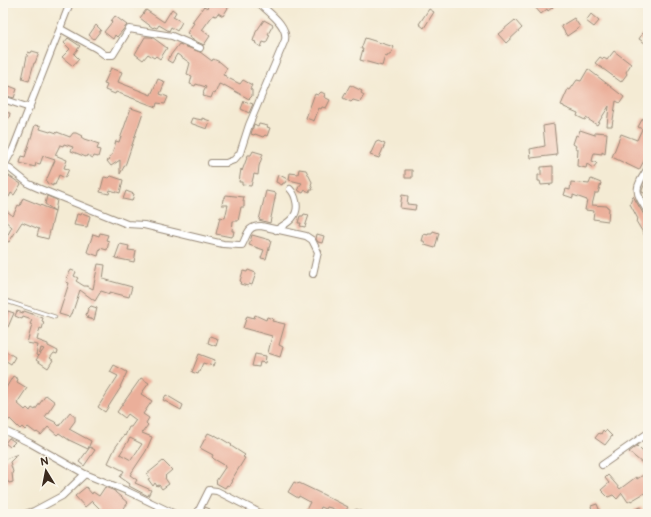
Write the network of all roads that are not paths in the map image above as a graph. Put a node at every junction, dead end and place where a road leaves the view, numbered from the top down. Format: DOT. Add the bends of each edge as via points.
graph roads {
  1 [pos="70,3"];
  2 [pos="259,3"];
  3 [pos="60,29"];
  4 [pos="200,48"];
  5 [pos="3,99"];
  6 [pos="30,108"];
  7 [pos="211,162"];
  8 [pos="4,166"];
  9 [pos="648,168"];
  10 [pos="290,189"];
  11 [pos="648,212"];
  12 [pos="276,230"];
  13 [pos="313,274"];
  14 [pos="3,300"];
  15 [pos="55,318"];
  16 [pos="3,430"];
  17 [pos="648,433"];
  18 [pos="602,465"];
  19 [pos="85,474"];
  20 [pos="34,513"];
  21 [pos="25,514"];
  22 [pos="175,514"];
  23 [pos="197,514"];
  24 [pos="262,514"];
  1 -- 3 [label="street"];
  2 -- 7 [label="street" via="284,28 285,40 240,153 234,160 226,163"];
  3 -- 4 [label="street" via="105,55 113,55 129,29 172,36"];
  3 -- 6 [label="street"];
  5 -- 6 [label="street"];
  6 -- 8 [label="street"];
  8 -- 12 [label="street" via="29,184 127,224 144,225 223,244 239,245 254,226"];
  9 -- 11 [label="street" via="637,185 637,193"];
  10 -- 12 [label="street" via="298,208 290,221"];
  12 -- 13 [label="street" via="306,236 312,240 318,252"];
  14 -- 15 [label="lane"];
  16 -- 19 [label="street"];
  17 -- 18 [label="street"];
  19 -- 20 [label="street" via="62,496"];
  19 -- 22 [label="street"];
  20 -- 21 [label="street"];
  23 -- 24 [label="street" via="209,490 217,491"];
}
